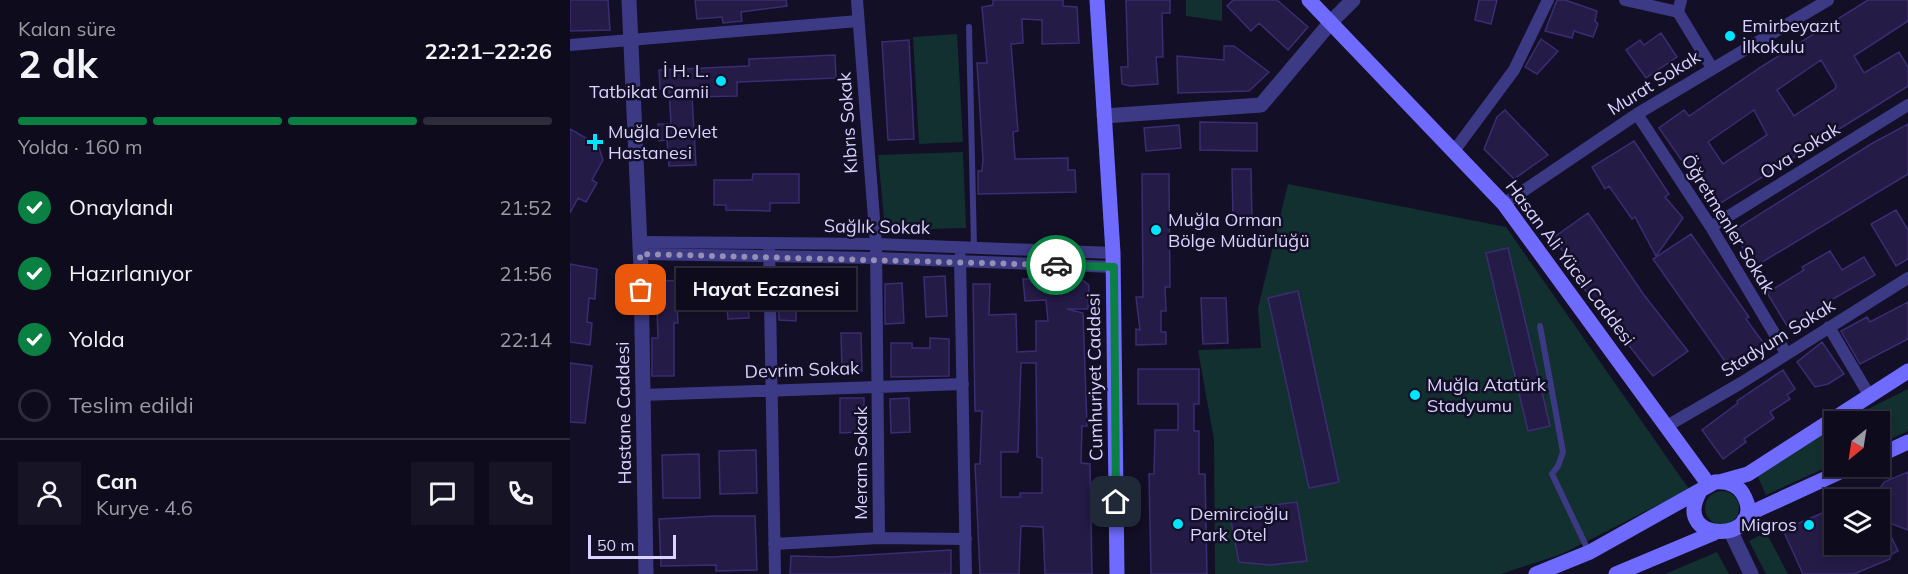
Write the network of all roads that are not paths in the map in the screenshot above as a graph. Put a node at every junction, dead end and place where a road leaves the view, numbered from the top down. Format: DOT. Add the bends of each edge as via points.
graph roads {
  1 [pos="629,0"];
  2 [pos="857,0"];
  3 [pos="1097,0"];
  4 [pos="1309,0"];
  5 [pos="1353,0"];
  6 [pos="1548,0"];
  7 [pos="1625,0"];
  8 [pos="1828,0"];
  9 [pos="1680,6"];
  10 [pos="858,21"];
  11 [pos="1330,22"];
  12 [pos="969,27"];
  13 [pos="629,40"];
  14 [pos="570,45"];
  15 [pos="1712,68"];
  16 [pos="1908,105"];
  17 [pos="1637,114"];
  18 [pos="1104,116"];
  19 [pos="1454,151"];
  20 [pos="1504,204"];
  21 [pos="1711,227"];
  22 [pos="876,244"];
  23 [pos="960,247"];
  24 [pos="974,247"];
  25 [pos="640,248"];
  26 [pos="769,249"];
  27 [pos="876,258"];
  28 [pos="1114,260"];
  29 [pos="960,262"];
  30 [pos="1908,278"];
  31 [pos="1540,326"];
  32 [pos="1829,327"];
  33 [pos="1786,353"];
  34 [pos="1908,371"];
  35 [pos="963,384"];
  36 [pos="878,386"];
  37 [pos="773,389"];
  38 [pos="642,395"];
  39 [pos="1869,395"];
  40 [pos="1667,426"];
  41 [pos="1908,442"];
  42 [pos="1890,450"];
  43 [pos="1829,477"];
  44 [pos="1711,486"];
  45 [pos="1744,520"];
  46 [pos="1731,532"];
  47 [pos="1714,533"];
  48 [pos="879,538"];
  49 [pos="966,539"];
  50 [pos="774,544"];
  51 [pos="1590,552"];
  52 [pos="646,574"];
  53 [pos="775,574"];
  54 [pos="966,574"];
  55 [pos="1117,574"];
  56 [pos="1536,574"];
  57 [pos="1616,574"];
  58 [pos="1751,574"];
  1 -- 13 [label="street, Hastane Caddesi"];
  2 -- 10 [label="street, Kıbrıs Sokak"];
  3 -- 18 [label="main road, Cumhuriyet Caddesi"];
  4 -- 11 [label="main road, Hasan Ali Yücel Caddesi"];
  5 -- 11 [label="street"];
  6 -- 19 [label="street" via="1514,70"];
  7 -- 9 [label="street"];
  8 -- 15 [label="street, Murat Sokak"];
  9 -- 15 [label="street"];
  10 -- 13 [label="street"];
  10 -- 22 [label="street, Kıbrıs Sokak"];
  11 -- 18 [label="street" via="1261,105"];
  11 -- 19 [label="main road, Hasan Ali Yücel Caddesi"];
  12 -- 24 [label="lane"];
  13 -- 14 [label="street"];
  13 -- 25 [label="street, Hastane Caddesi"];
  15 -- 17 [label="street, Murat Sokak"];
  16 -- 21 [label="street, Ova Sokak"];
  17 -- 20 [label="street, Murat Sokak"];
  17 -- 21 [label="street, Öğretmenler Sokak"];
  18 -- 28 [label="main road, Cumhuriyet Caddesi"];
  19 -- 20 [label="main road, Hasan Ali Yücel Caddesi"];
  20 -- 40 [label="main road, Hasan Ali Yücel Caddesi"];
  21 -- 33 [label="street, Öğretmenler Sokak"];
  22 -- 23 [label="street, Sağlık Sokak"];
  22 -- 26 [label="street, Sağlık Sokak"];
  22 -- 27 [label="street, Meram Sokak"];
  23 -- 24 [label="street, Sağlık Sokak"];
  23 -- 29 [label="street"];
  24 -- 28 [label="street, Sağlık Sokak"];
  25 -- 26 [label="street, Sağlık Sokak"];
  25 -- 38 [label="street, Hastane Caddesi"];
  26 -- 27 [label="street, Sağlık Sokak"];
  26 -- 37 [label="street"];
  27 -- 29 [label="street, Sağlık Sokak"];
  27 -- 36 [label="street, Meram Sokak"];
  28 -- 29 [label="street, Sağlık Sokak"];
  28 -- 55 [label="main road, Cumhuriyet Caddesi"];
  29 -- 35 [label="street"];
  30 -- 32 [label="street, Stadyum Sokak"];
  31 -- 51 [label="lane" via="1563,452 1552,474"];
  32 -- 33 [label="street, Stadyum Sokak"];
  32 -- 39 [label="street"];
  33 -- 40 [label="street, Stadyum Sokak"];
  34 -- 39 [label="main road"];
  35 -- 36 [label="street, Devrim Sokak"];
  35 -- 49 [label="street"];
  36 -- 37 [label="street, Devrim Sokak"];
  36 -- 48 [label="street, Meram Sokak"];
  37 -- 38 [label="street, Devrim Sokak"];
  37 -- 50 [label="street"];
  38 -- 52 [label="street, Hastane Caddesi"];
  39 -- 44 [label="main road" via="1748,474"];
  40 -- 44 [label="main road, Hasan Ali Yücel Caddesi"];
  41 -- 42 [label="main road"];
  43 -- 45 [label="main road" via="1757,510"];
  44 -- 45 [label="main road" via="1739,489 1747,512"];
  44 -- 47 [label="main road" via="1696,499 1696,516"];
  44 -- 51 [label="main road"];
  45 -- 46 [label="main road"];
  46 -- 47 [label="main road"];
  46 -- 58 [label="street"];
  47 -- 57 [label="main road"];
  48 -- 49 [label="street"];
  48 -- 50 [label="street"];
  49 -- 54 [label="street"];
  50 -- 53 [label="street"];
  51 -- 56 [label="main road"];
}
